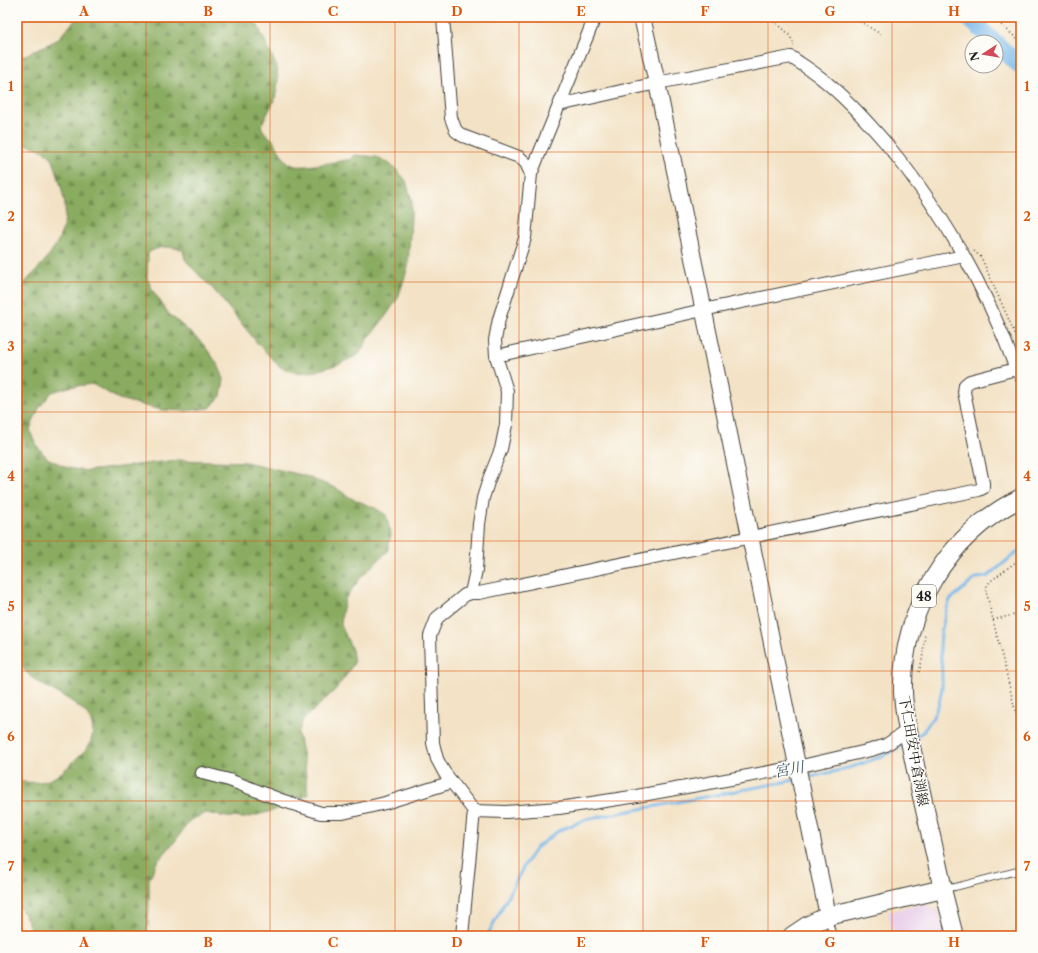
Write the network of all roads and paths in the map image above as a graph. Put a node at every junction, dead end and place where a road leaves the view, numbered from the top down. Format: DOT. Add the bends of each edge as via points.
graph roads {
  1 [pos="443,17"];
  2 [pos="595,17"];
  3 [pos="642,17"];
  4 [pos="767,17"];
  5 [pos="853,17"];
  6 [pos="992,17"];
  7 [pos="882,35"];
  8 [pos="1021,44"];
  9 [pos="791,57"];
  10 [pos="657,83"];
  11 [pos="559,105"];
  12 [pos="531,174"];
  13 [pos="964,256"];
  14 [pos="703,310"];
  15 [pos="496,356"];
  16 [pos="1019,373"];
  17 [pos="1021,498"];
  18 [pos="750,537"];
  19 [pos="1021,558"];
  20 [pos="471,593"];
  21 [pos="1021,613"];
  22 [pos="992,620"];
  23 [pos="908,731"];
  24 [pos="1021,734"];
  25 [pos="202,773"];
  26 [pos="799,775"];
  27 [pos="452,782"];
  28 [pos="474,811"];
  29 [pos="1021,870"];
  30 [pos="942,889"];
  31 [pos="828,916"];
  32 [pos="462,936"];
  33 [pos="792,936"];
  34 [pos="832,936"];
  35 [pos="955,936"];
  1 -- 12 [label="street" via="451,118 456,131 469,139 519,157 526,163"];
  2 -- 11 [label="street"];
  3 -- 10 [label="street"];
  4 -- 9 [label="path" via="787,31 792,39 795,48"];
  5 -- 7 [label="path"];
  6 -- 8 [label="path"];
  9 -- 10 [label="street"];
  9 -- 13 [label="street" via="826,82 872,128 904,165"];
  10 -- 11 [label="street"];
  10 -- 14 [label="street"];
  11 -- 12 [label="street"];
  12 -- 15 [label="street" via="525,238 499,319 495,340"];
  13 -- 14 [label="street"];
  13 -- 16 [label="street" via="994,312"];
  14 -- 15 [label="street"];
  14 -- 18 [label="street"];
  15 -- 20 [label="street" via="507,391 506,425 501,448 483,498 476,570"];
  16 -- 18 [label="street" via="970,381 965,385 964,392 983,488"];
  17 -- 23 [label="main road, 下仁田安中倉渕線 / 48" via="989,518 959,544 946,559 926,591 912,626 905,663 903,692"];
  18 -- 20 [label="street"];
  18 -- 26 [label="street"];
  19 -- 22 [label="path" via="987,585"];
  20 -- 27 [label="street" via="437,618 430,636 433,743 437,759"];
  21 -- 22 [label="path"];
  22 -- 24 [label="path"];
  23 -- 26 [label="street" via="886,745"];
  23 -- 30 [label="main road, 下仁田安中倉渕線 / 48"];
  25 -- 27 [label="street" via="321,813 343,813"];
  26 -- 28 [label="street" via="559,808 506,812"];
  26 -- 31 [label="street"];
  27 -- 28 [label="street"];
  28 -- 32 [label="street"];
  29 -- 30 [label="lane"];
  30 -- 31 [label="main road"];
  30 -- 35 [label="street"];
  31 -- 33 [label="main road"];
  31 -- 34 [label="lane"];
}
